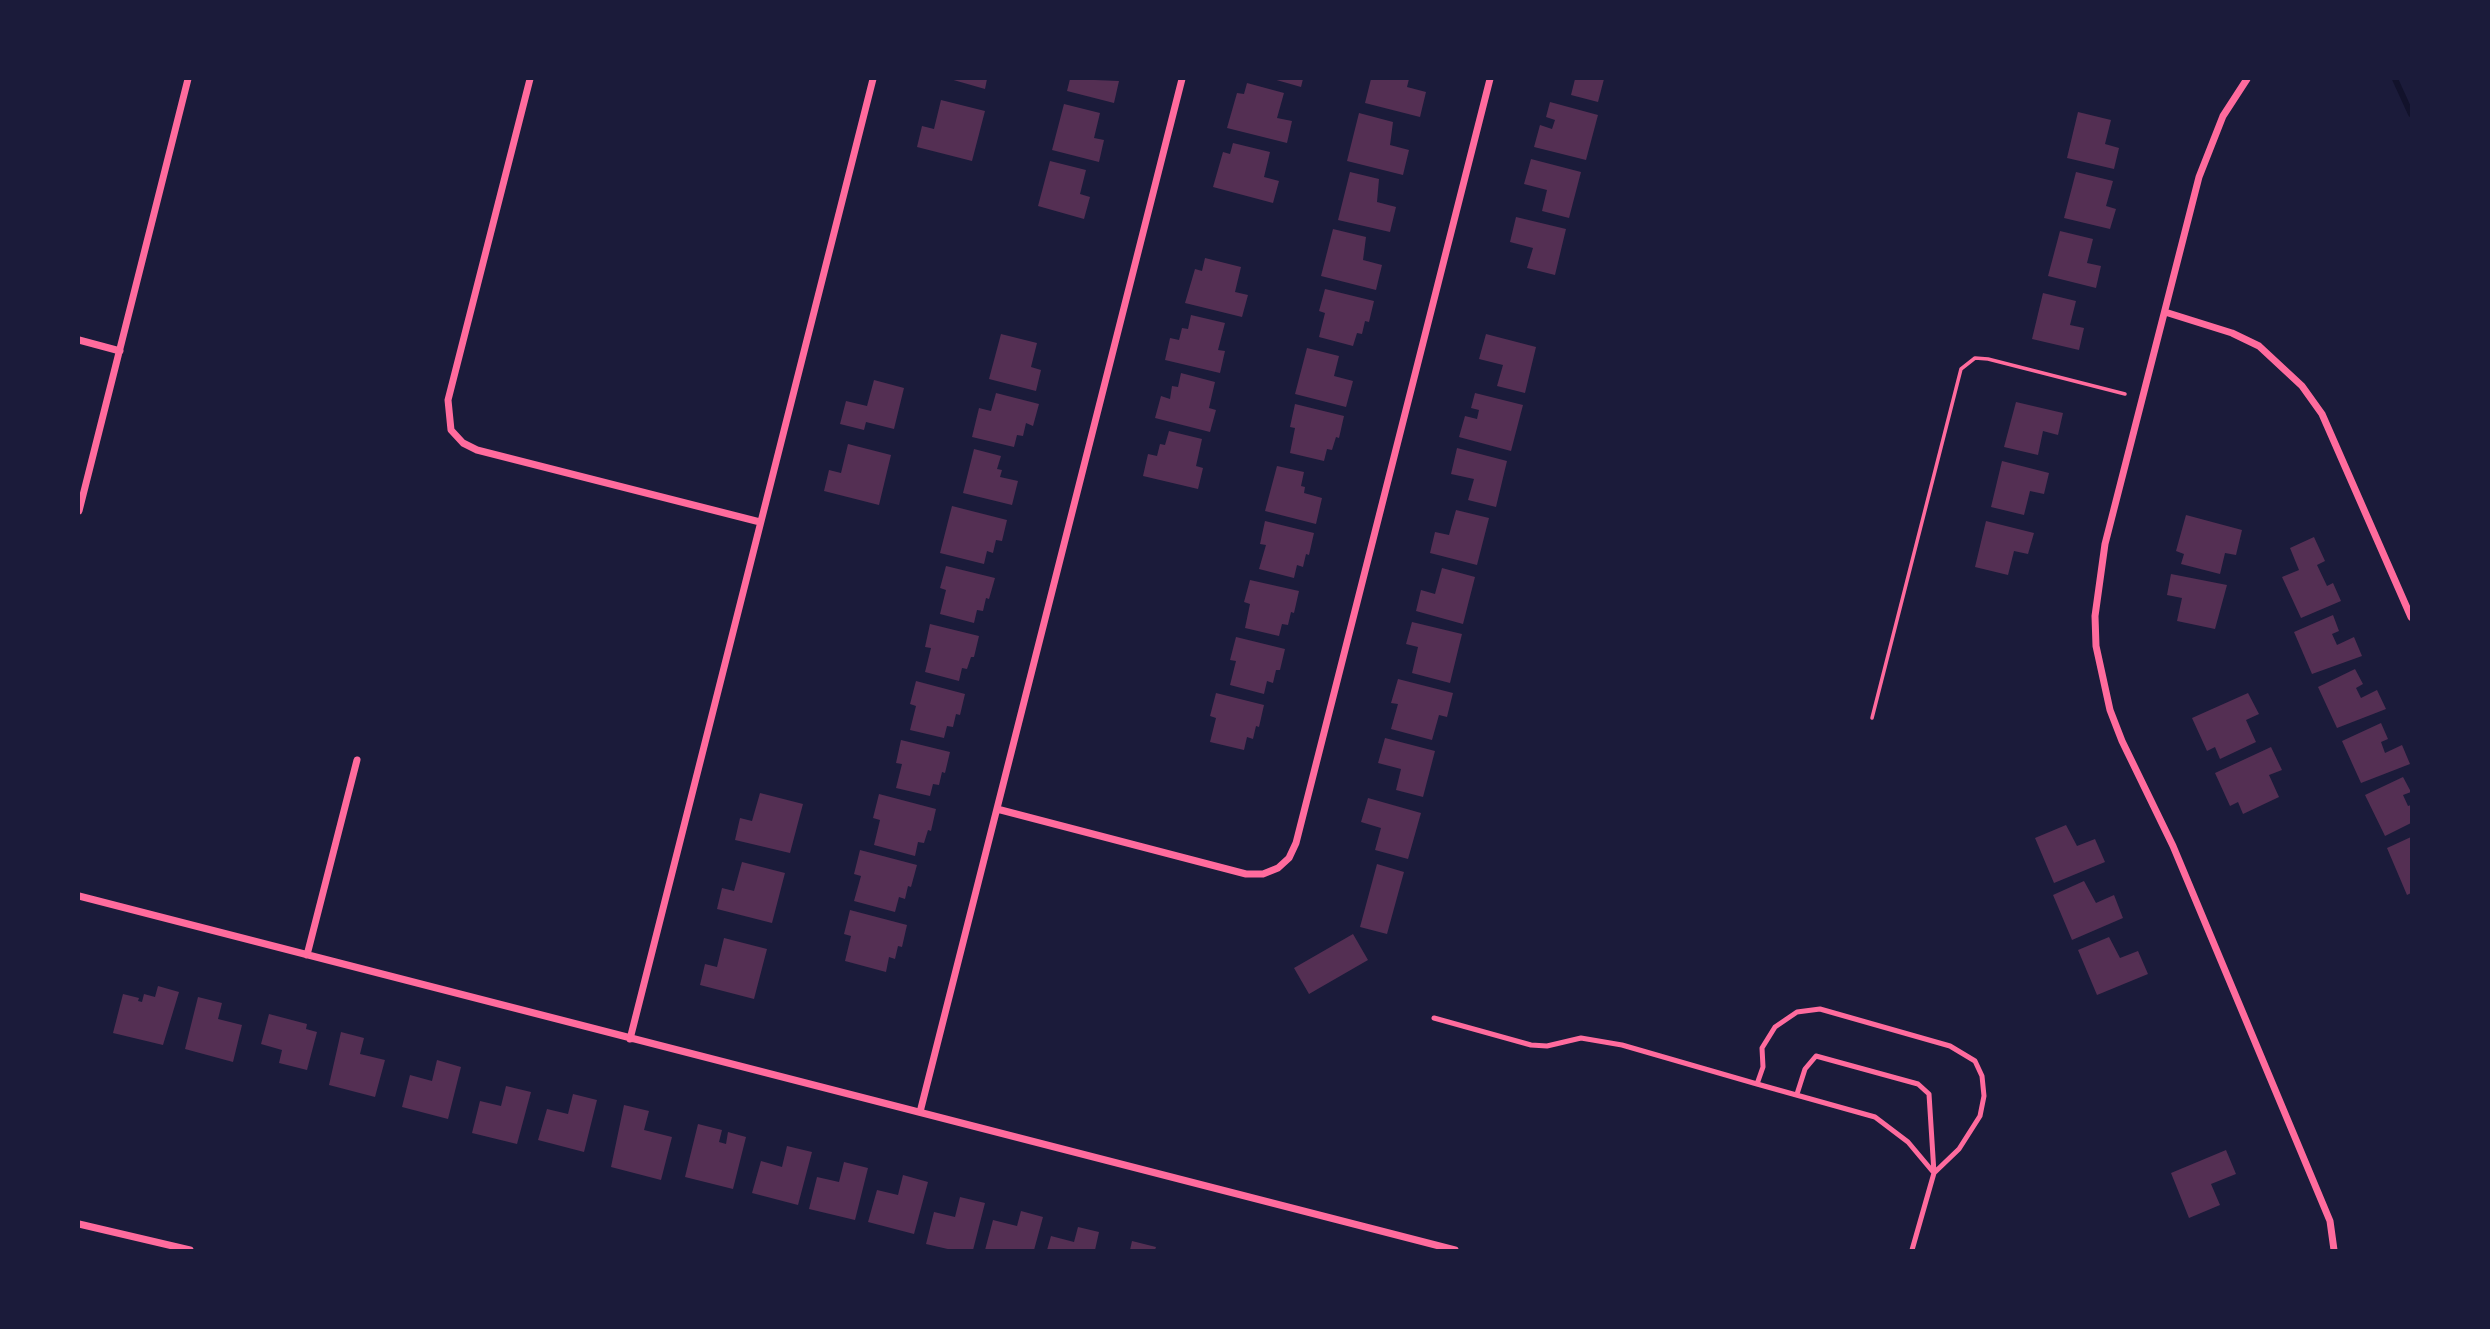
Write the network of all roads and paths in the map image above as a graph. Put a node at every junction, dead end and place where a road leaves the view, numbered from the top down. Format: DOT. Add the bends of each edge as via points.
graph roads {
  1 [pos="188,79"];
  2 [pos="530,79"];
  3 [pos="873,79"];
  4 [pos="1182,79"];
  5 [pos="1490,79"];
  6 [pos="2247,79"];
  7 [pos="2165,312"];
  8 [pos="79,340"];
  9 [pos="120,351"];
  10 [pos="2126,394"];
  11 [pos="79,511"];
  12 [pos="760,522"];
  13 [pos="2411,617"];
  14 [pos="1872,718"];
  15 [pos="357,760"];
  16 [pos="997,809"];
  17 [pos="79,896"];
  18 [pos="307,955"];
  19 [pos="1434,1018"];
  20 [pos="630,1039"];
  21 [pos="1757,1084"];
  22 [pos="1797,1094"];
  23 [pos="919,1112"];
  24 [pos="1934,1173"];
  25 [pos="79,1224"];
  26 [pos="190,1250"];
  27 [pos="1455,1250"];
  28 [pos="1912,1250"];
  29 [pos="2334,1250"];
  1 -- 9 [label="street"];
  2 -- 12 [label="street" via="448,400 451,430 477,450"];
  3 -- 12 [label="street"];
  4 -- 16 [label="street"];
  5 -- 16 [label="street" via="1289,858 1263,874 1246,874"];
  6 -- 7 [label="street" via="2208,148"];
  7 -- 13 [label="street" via="2259,346 2302,386 2322,414"];
  7 -- 29 [label="street" via="2105,544 2095,616 2096,646 2122,741 2173,846 2325,1209"];
  8 -- 9 [label="street"];
  9 -- 11 [label="street"];
  10 -- 14 [label="path" via="1988,359 1975,358 1961,369"];
  12 -- 20 [label="street"];
  15 -- 18 [label="street"];
  16 -- 23 [label="street"];
  17 -- 18 [label="street"];
  18 -- 20 [label="street"];
  19 -- 21 [label="lane" via="1531,1045 1581,1038 1622,1045"];
  20 -- 23 [label="street"];
  21 -- 22 [label="lane"];
  21 -- 24 [label="lane" via="1763,1067 1762,1048 1775,1027 1797,1012 1820,1009 1951,1046 1975,1061 1984,1096 1980,1116 1959,1149"];
  22 -- 24 [label="lane" via="1875,1117 1908,1142"];
  22 -- 24 [label="lane" via="1805,1069 1816,1056 1919,1084 1929,1094"];
  23 -- 27 [label="street"];
  24 -- 28 [label="lane"];
  25 -- 26 [label="street"];
}
